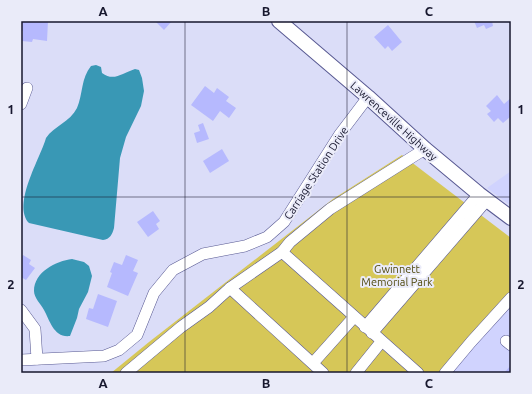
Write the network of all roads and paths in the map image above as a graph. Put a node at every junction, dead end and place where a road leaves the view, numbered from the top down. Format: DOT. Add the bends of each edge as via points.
graph roads {
  1 [pos="279,21"];
  2 [pos="27,88"];
  3 [pos="368,97"];
  4 [pos="21,104"];
  5 [pos="424,150"];
  6 [pos="483,197"];
  7 [pos="510,217"];
  8 [pos="282,252"];
  9 [pos="230,288"];
  10 [pos="511,298"];
  11 [pos="21,310"];
  12 [pos="354,317"];
  13 [pos="368,330"];
  14 [pos="381,342"];
  15 [pos="38,359"];
  16 [pos="21,360"];
  17 [pos="313,363"];
  18 [pos="126,373"];
  19 [pos="323,373"];
  20 [pos="356,373"];
  21 [pos="418,373"];
  22 [pos="445,373"];
  1 -- 3 [label="main road, Lawrenceville Highway"];
  2 -- 4 [label="street"];
  3 -- 5 [label="main road, Lawrenceville Highway"];
  3 -- 15 [label="street, Carriage Station Drive" via="340,134 284,222 267,237 245,246 203,254 173,270 154,293 137,335 119,350 104,356"];
  5 -- 6 [label="main road, Lawrenceville Highway"];
  5 -- 8 [label="street" via="330,209 290,242"];
  6 -- 7 [label="main road, Lawrenceville Highway"];
  6 -- 13 [label="street"];
  8 -- 9 [label="street"];
  8 -- 12 [label="street"];
  9 -- 17 [label="street"];
  9 -- 18 [label="street"];
  10 -- 22 [label="street"];
  11 -- 15 [label="street" via="34,329"];
  12 -- 13 [label="street"];
  12 -- 17 [label="street"];
  13 -- 14 [label="street"];
  14 -- 20 [label="street"];
  14 -- 21 [label="street"];
  15 -- 16 [label="street, Carriage Station Drive"];
  17 -- 19 [label="street"];
}
